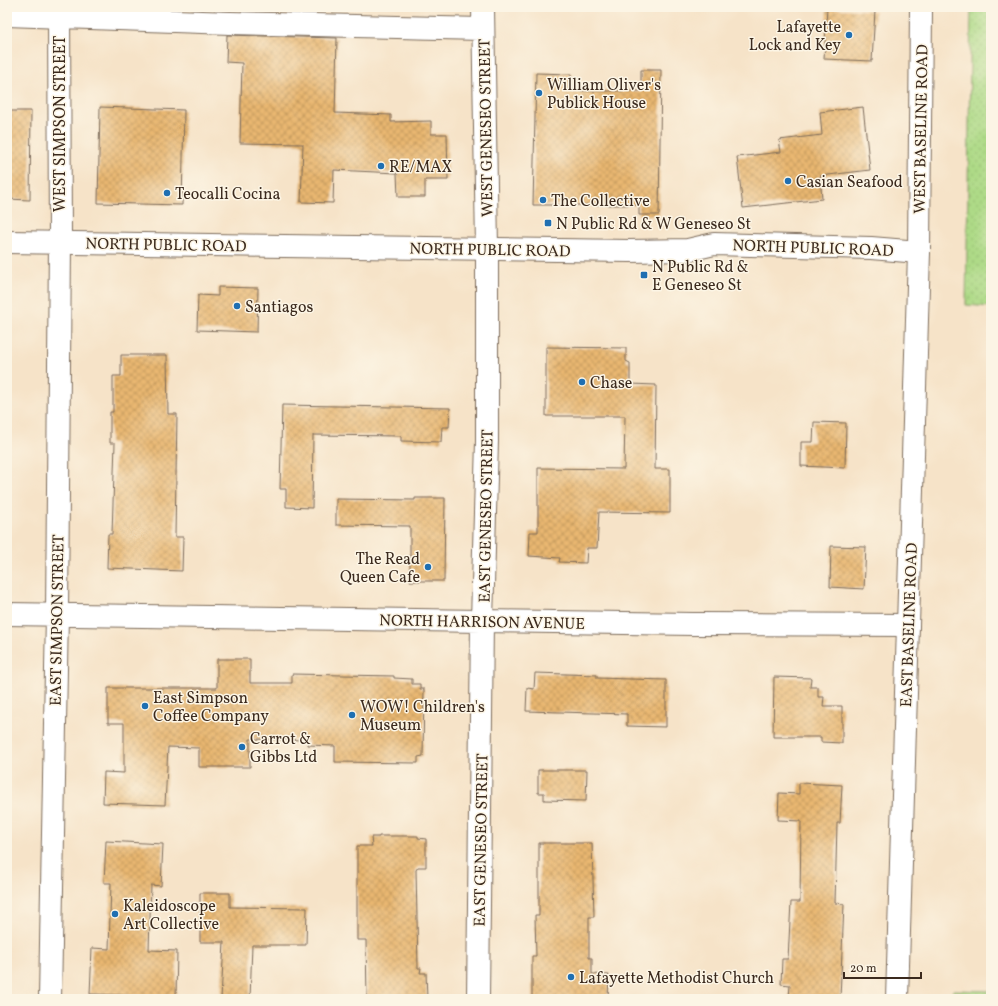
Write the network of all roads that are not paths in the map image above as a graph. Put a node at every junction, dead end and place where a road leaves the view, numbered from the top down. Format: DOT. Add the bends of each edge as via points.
graph roads {
  1 [pos="483,7"];
  2 [pos="921,7"];
  3 [pos="59,11"];
  4 [pos="7,15"];
  5 [pos="482,29"];
  6 [pos="60,241"];
  7 [pos="7,242"];
  8 [pos="487,248"];
  9 [pos="919,252"];
  10 [pos="7,614"];
  11 [pos="57,614"];
  12 [pos="482,621"];
  13 [pos="908,625"];
  14 [pos="50,999"];
  15 [pos="478,999"];
  16 [pos="897,999"];
  1 -- 5 [label="street, WEST GENESEO STREET"];
  2 -- 9 [label="street, WEST BASELINE ROAD"];
  3 -- 4 [label="street"];
  3 -- 5 [label="street" via="230,23"];
  3 -- 6 [label="street, WEST SIMPSON STREET"];
  5 -- 8 [label="street, WEST GENESEO STREET"];
  6 -- 7 [label="street, NORTH PUBLIC ROAD"];
  6 -- 8 [label="street, NORTH PUBLIC ROAD" via="99,244"];
  6 -- 11 [label="street, EAST SIMPSON STREET"];
  8 -- 9 [label="street, NORTH PUBLIC ROAD" via="688,250 714,244 871,248"];
  8 -- 12 [label="street, EAST GENESEO STREET" via="487,441"];
  9 -- 13 [label="street, EAST BASELINE ROAD"];
  10 -- 11 [label="street, NORTH HARRISON AVENUE"];
  11 -- 12 [label="street, NORTH HARRISON AVENUE"];
  11 -- 14 [label="street, EAST SIMPSON STREET"];
  12 -- 13 [label="street, NORTH HARRISON AVENUE"];
  12 -- 15 [label="street, EAST GENESEO STREET"];
  13 -- 16 [label="street, EAST BASELINE ROAD"];
}
